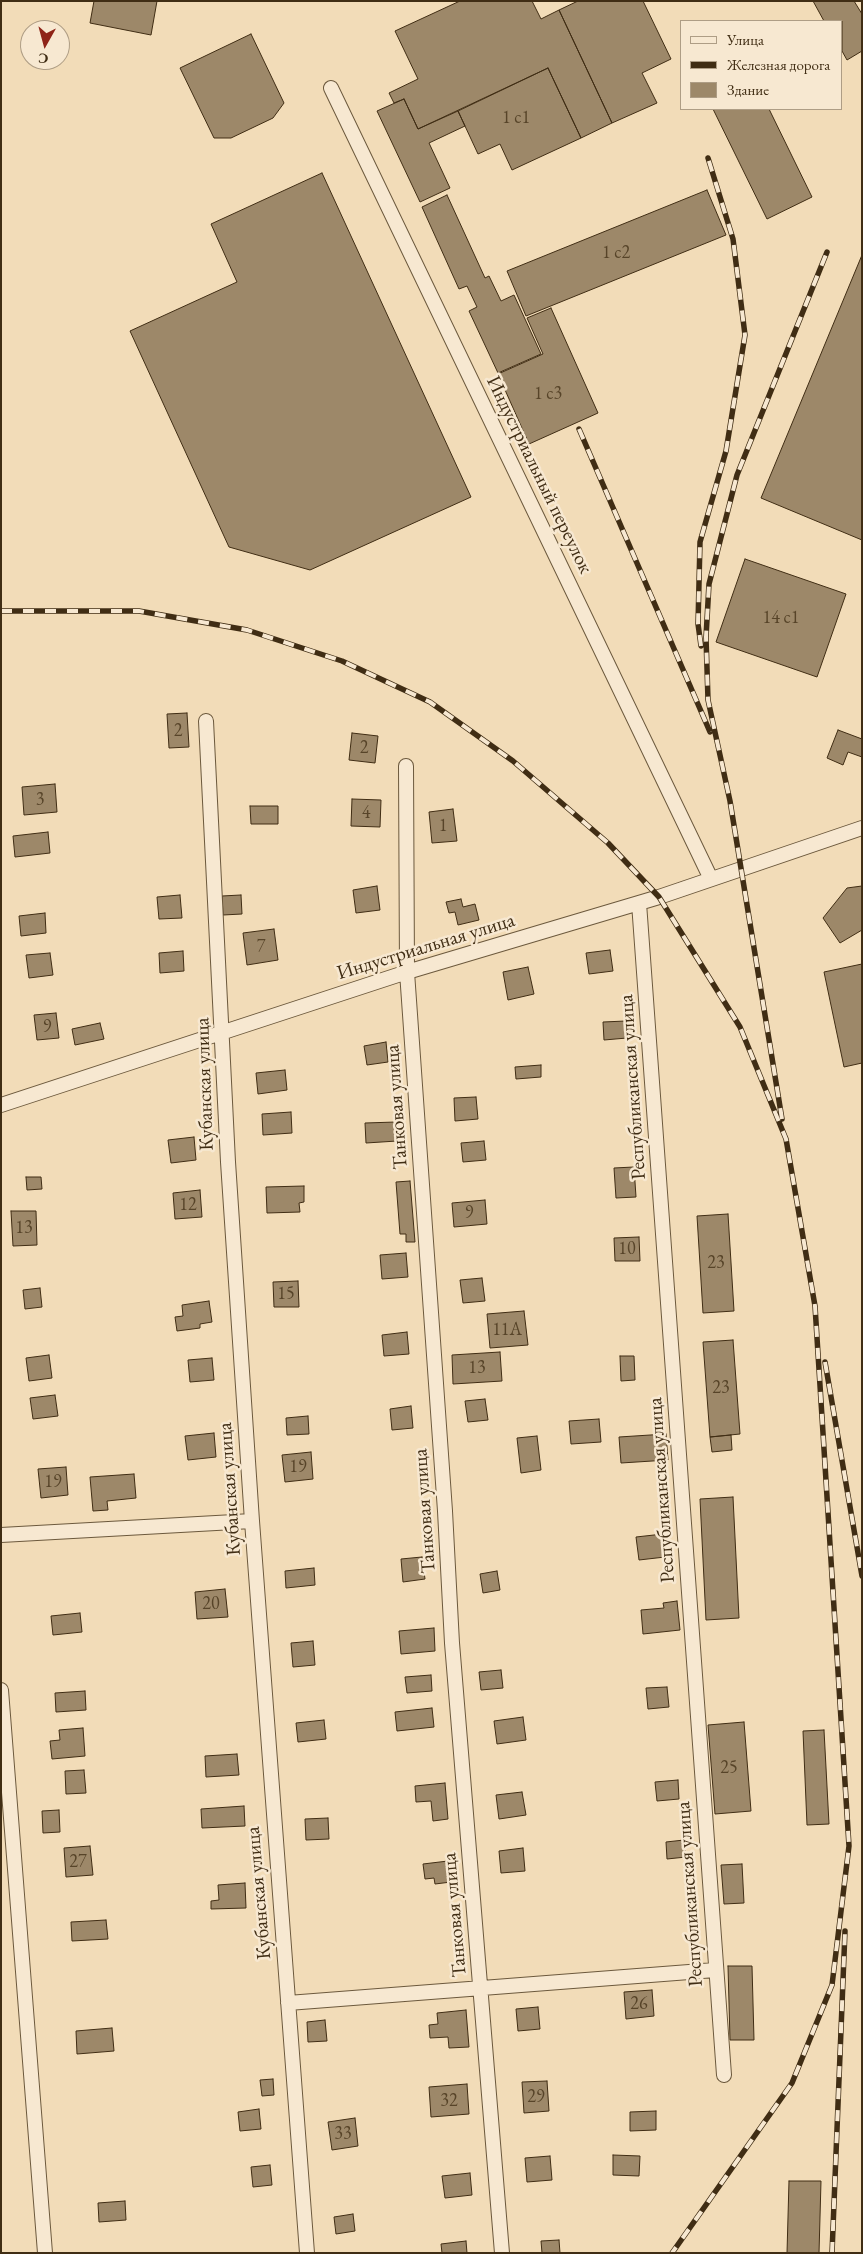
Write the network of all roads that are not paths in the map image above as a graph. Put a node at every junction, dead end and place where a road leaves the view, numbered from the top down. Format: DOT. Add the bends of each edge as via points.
graph roads {
  1 [pos="331,88"];
  2 [pos="206,721"];
  3 [pos="406,766"];
  4 [pos="862,828"];
  5 [pos="711,879"];
  6 [pos="639,903"];
  7 [pos="407,972"];
  8 [pos="223,1031"];
  9 [pos="1,1105"];
  10 [pos="252,1520"];
  11 [pos="1,1535"];
  12 [pos="1,1690"];
  13 [pos="715,1970"];
  14 [pos="482,1987"];
  15 [pos="288,2003"];
  16 [pos="724,2075"];
  17 [pos="45,2253"];
  18 [pos="307,2253"];
  19 [pos="502,2253"];
  1 -- 5 [label="street, Индустриальный переулок"];
  2 -- 8 [label="street, Кубанская улица"];
  3 -- 7 [label="street, Танковая улица"];
  4 -- 5 [label="street, Индустриальная улица"];
  5 -- 6 [label="street, Индустриальная улица"];
  6 -- 7 [label="street, Индустриальная улица"];
  6 -- 13 [label="street, Республиканская улица"];
  7 -- 8 [label="street, Индустриальная улица"];
  7 -- 14 [label="street, Танковая улица" via="452,1643"];
  8 -- 9 [label="street, Индустриальная улица"];
  8 -- 10 [label="street, Кубанская улица" via="228,1162"];
  10 -- 11 [label="street"];
  10 -- 15 [label="street, Кубанская улица"];
  12 -- 17 [label="street"];
  13 -- 14 [label="street"];
  13 -- 16 [label="street, Республиканская улица"];
  14 -- 15 [label="street"];
  14 -- 19 [label="street, Танковая улица"];
  15 -- 18 [label="street, Кубанская улица"];
}
